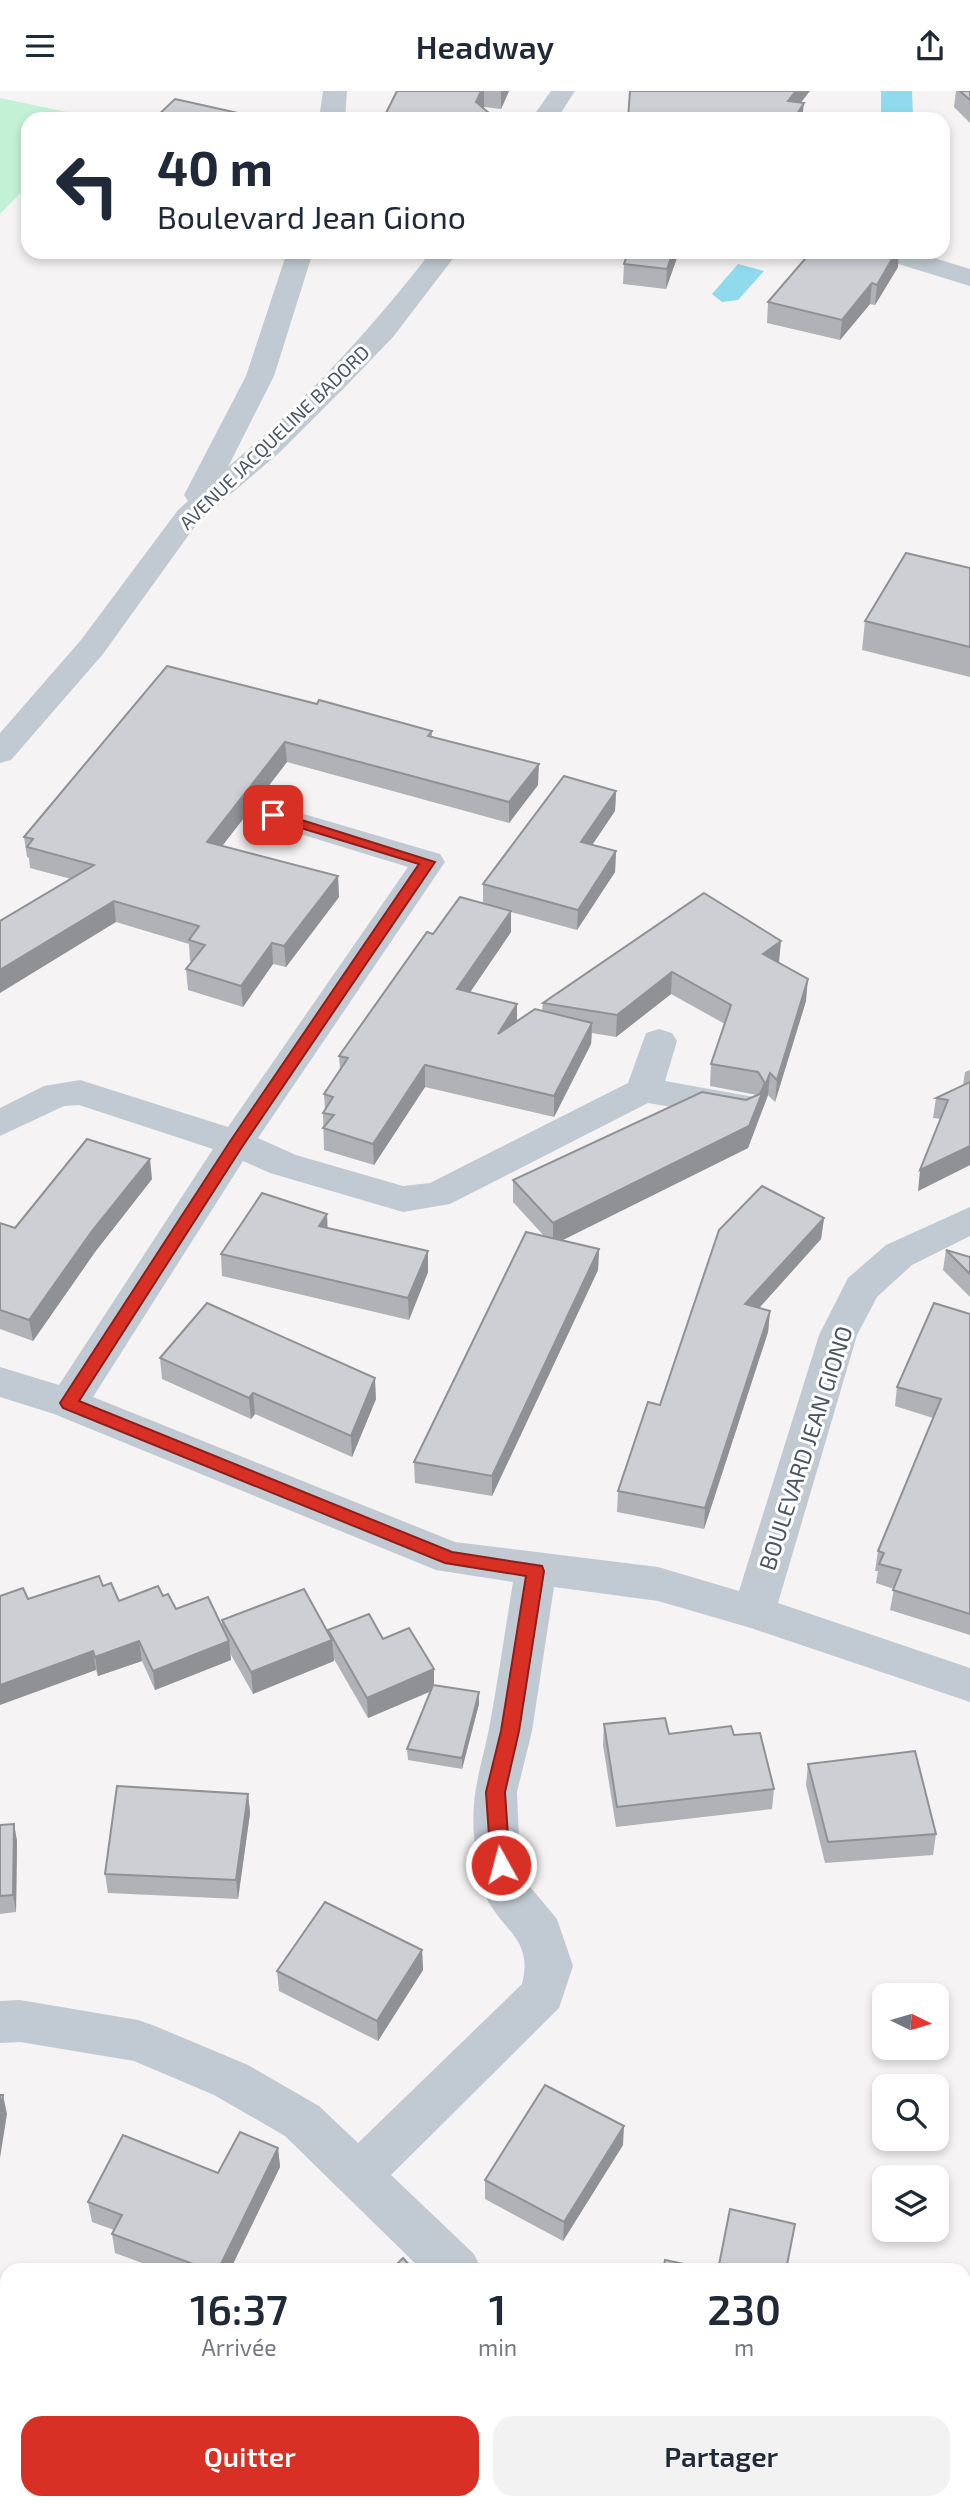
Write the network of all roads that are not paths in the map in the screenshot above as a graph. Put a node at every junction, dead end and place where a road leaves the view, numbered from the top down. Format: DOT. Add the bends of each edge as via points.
graph roads {
  1 [pos="335,91"];
  2 [pos="563,91"];
  3 [pos="333,112"];
  4 [pos="549,112"];
  5 [pos="298,259"];
  6 [pos="440,259"];
  7 [pos="910,259"];
  8 [pos="970,278"];
  9 [pos="188,516"];
  10 [pos="0,753"];
  11 [pos="273,815"];
  12 [pos="659,1041"];
  13 [pos="645,1090"];
  14 [pos="743,1106"];
  15 [pos="0,1123"];
  16 [pos="236,1143"];
  17 [pos="970,1220"];
  18 [pos="0,1382"];
  19 [pos="68,1403"];
  20 [pos="536,1571"];
  21 [pos="754,1612"];
  22 [pos="970,1685"];
  23 [pos="0,2022"];
  24 [pos="359,2174"];
  25 [pos="450,2263"];
  1 -- 3 [label="street"];
  2 -- 4 [label="street"];
  5 -- 9 [label="street" via="260,376"];
  6 -- 9 [label="street, AVENUE JACQUELINE BADORD" via="383,331 336,380 270,446"];
  7 -- 8 [label="street"];
  9 -- 10 [label="street, AVENUE JACQUELINE BADORD" via="92,647"];
  11 -- 16 [label="street" via="428,862"];
  12 -- 13 [label="street"];
  13 -- 14 [label="street"];
  13 -- 16 [label="street" via="437,1195 403,1199 283,1164"];
  15 -- 16 [label="street" via="57,1095 80,1092"];
  16 -- 19 [label="street"];
  17 -- 21 [label="street, BOULEVARD JEAN GIONO" via="899,1255 862,1288 838,1335"];
  18 -- 19 [label="street"];
  19 -- 20 [label="street" via="451,1558"];
  20 -- 21 [label="street" via="658,1584"];
  20 -- 24 [label="street" via="496,1804 505,1889 541,1933 550,1966 543,1994"];
  21 -- 22 [label="street"];
  23 -- 24 [label="street" via="20,2021 138,2041 231,2080 302,2121"];
  24 -- 25 [label="street"];
}
